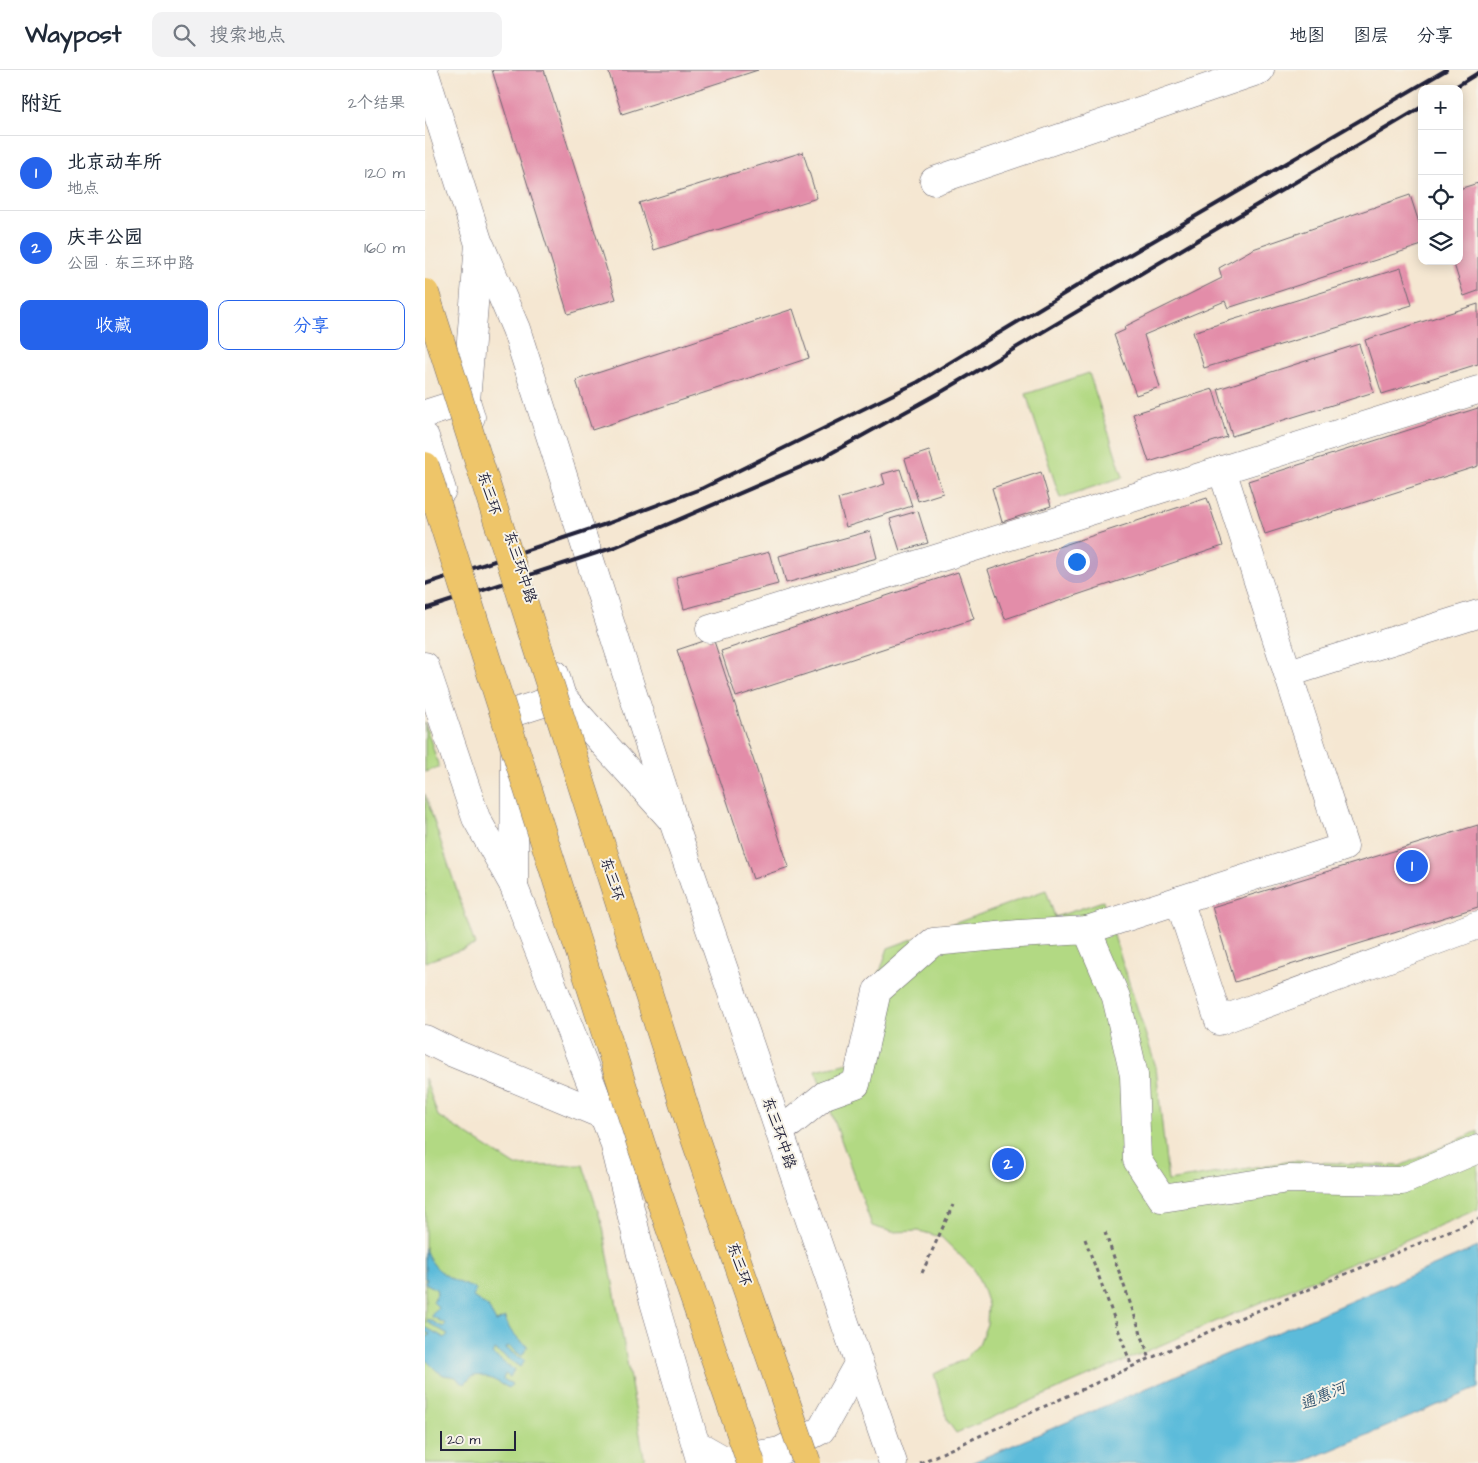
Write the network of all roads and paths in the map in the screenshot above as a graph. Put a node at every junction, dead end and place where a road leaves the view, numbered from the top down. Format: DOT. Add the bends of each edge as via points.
graph roads {
  1 [pos="1260,70"];
  2 [pos="425,74"];
  3 [pos="934,181"];
  4 [pos="479,244"];
  5 [pos="425,293"];
  6 [pos="1478,390"];
  7 [pos="466,400"];
  8 [pos="425,414"];
  9 [pos="425,437"];
  10 [pos="425,466"];
  11 [pos="1222,470"];
  12 [pos="1478,614"];
  13 [pos="710,629"];
  14 [pos="425,666"];
  15 [pos="1289,673"];
  16 [pos="563,697"];
  17 [pos="515,712"];
  18 [pos="673,821"];
  19 [pos="514,887"];
  20 [pos="1179,900"];
  21 [pos="1478,925"];
  22 [pos="1087,930"];
  23 [pos="425,1039"];
  24 [pos="603,1114"];
  25 [pos="791,1123"];
  26 [pos="1478,1149"];
  27 [pos="953,1205"];
  28 [pos="1478,1219"];
  29 [pos="1105,1232"];
  30 [pos="1085,1238"];
  31 [pos="922,1274"];
  32 [pos="1150,1359"];
  33 [pos="858,1364"];
  34 [pos="1132,1367"];
  35 [pos="698,1453"];
  36 [pos="889,1453"];
  37 [pos="782,1457"];
  38 [pos="751,1463"];
  39 [pos="807,1463"];
  40 [pos="920,1463"];
  1 -- 3 [label="street"];
  2 -- 4 [label="street, 东三环中路"];
  4 -- 7 [label="street, 东三环中路"];
  4 -- 18 [label="street, 东三环中路" via="516,329"];
  5 -- 39 [label="highway, 东三环, bridge" via="688,1118"];
  6 -- 11 [label="street"];
  7 -- 8 [label="street"];
  7 -- 16 [label="street, 东三环中路"];
  9 -- 17 [label="street"];
  10 -- 38 [label="highway, bridge" via="641,1144"];
  11 -- 13 [label="street"];
  11 -- 15 [label="street"];
  12 -- 15 [label="street"];
  14 -- 19 [label="street" via="476,818"];
  15 -- 20 [label="street" via="1344,847"];
  16 -- 17 [label="street"];
  16 -- 18 [label="street, 东三环中路"];
  17 -- 19 [label="street"];
  18 -- 33 [label="street, 东三环中路"];
  19 -- 24 [label="street"];
  20 -- 21 [label="street" via="1219,1021"];
  20 -- 22 [label="street"];
  22 -- 25 [label="street" via="933,942 877,991 856,1084 825,1095"];
  22 -- 26 [label="street" via="1116,997 1134,1075 1137,1160 1162,1198 1288,1178 1402,1181"];
  23 -- 24 [label="street"];
  24 -- 35 [label="street" via="614,1142 645,1271"];
  27 -- 31 [label="path"];
  28 -- 32 [label="path"];
  29 -- 32 [label="path"];
  30 -- 34 [label="path"];
  32 -- 34 [label="path"];
  33 -- 36 [label="street, 东三环中路"];
  33 -- 37 [label="street" via="821,1430"];
  34 -- 40 [label="path"];
  35 -- 37 [label="street" via="726,1461"];
}
